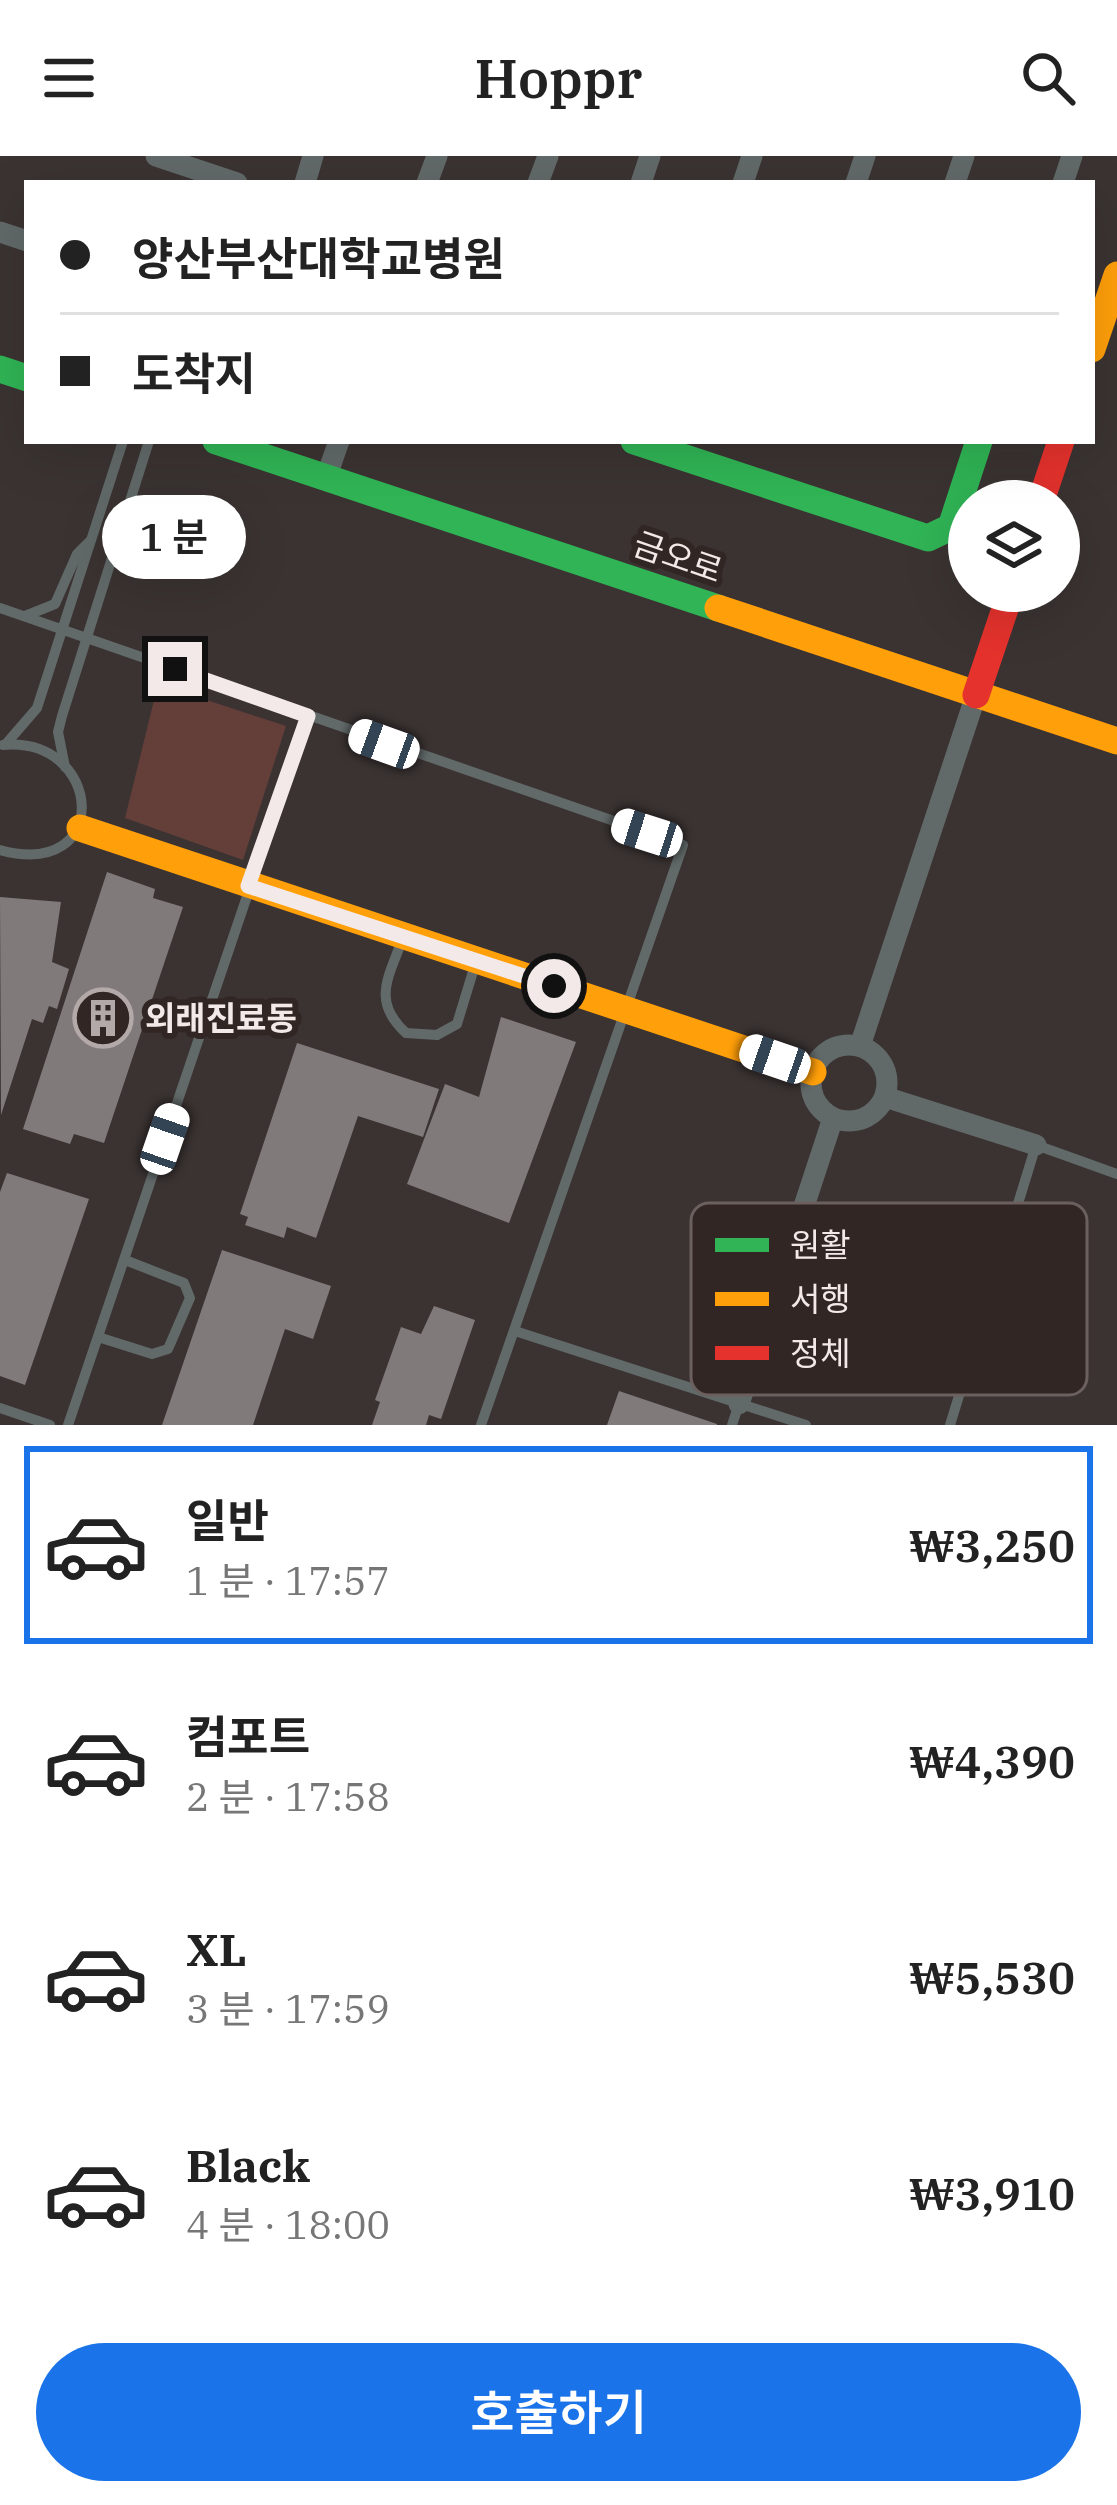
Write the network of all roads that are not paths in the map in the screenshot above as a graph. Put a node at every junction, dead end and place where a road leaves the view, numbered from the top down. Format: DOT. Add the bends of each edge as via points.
graph roads {
  1 [pos="156,156"];
  2 [pos="180,168"];
  3 [pos="226,180"];
  4 [pos="1117,274"];
  5 [pos="1095,340"];
  6 [pos="122,444"];
  7 [pos="148,444"];
  8 [pos="225,444"];
  9 [pos="338,444"];
  10 [pos="651,444"];
  11 [pos="978,444"];
  12 [pos="1060,444"];
  13 [pos="326,478"];
  14 [pos="1048,480"];
  15 [pos="93,537"];
  16 [pos="0,608"];
  17 [pos="1003,612"];
  18 [pos="23,616"];
  19 [pos="62,630"];
  20 [pos="86,638"];
  21 [pos="976,695"];
  22 [pos="308,716"];
  23 [pos="1117,741"];
  24 [pos="2,745"];
  25 [pos="65,766"];
  26 [pos="80,828"];
  27 [pos="0,850"];
  28 [pos="248,886"];
  29 [pos="403,936"];
  30 [pos="476,960"];
  31 [pos="625,1009"];
  32 [pos="860,1046"];
  33 [pos="813,1072"];
  34 [pos="886,1097"];
  35 [pos="833,1118"];
  36 [pos="1036,1145"];
  37 [pos="1117,1174"];
  38 [pos="805,1203"];
  39 [pos="1018,1203"];
  40 [pos="125,1260"];
  41 [pos="515,1331"];
  42 [pos="98,1337"];
  43 [pos="959,1395"];
  44 [pos="0,1408"];
  45 [pos="735,1415"];
  46 [pos="50,1425"];
  47 [pos="68,1425"];
  48 [pos="481,1425"];
  49 [pos="806,1425"];
  50 [pos="950,1425"];
  1 -- 2 [label="street"];
  2 -- 3 [label="street"];
  4 -- 5 [label="street"];
  6 -- 15 [label="lane"];
  7 -- 20 [label="lane"];
  8 -- 13 [label="street, 금오로"];
  9 -- 13 [label="street"];
  10 -- 11 [label="street" via="928,538 951,527"];
  12 -- 14 [label="street"];
  13 -- 21 [label="street, 금오로"];
  15 -- 18 [label="lane" via="55,604"];
  15 -- 19 [label="lane"];
  16 -- 18 [label="lane"];
  17 -- 21 [label="street"];
  18 -- 19 [label="lane"];
  19 -- 20 [label="lane"];
  19 -- 24 [label="lane" via="37,707"];
  20 -- 22 [label="lane"];
  20 -- 25 [label="lane" via="58,732"];
  21 -- 23 [label="street, 금오로"];
  21 -- 32 [label="street"];
  22 -- 28 [label="lane"];
  22 -- 31 [label="lane" via="683,845"];
  24 -- 25 [label="lane" via="28,745"];
  25 -- 26 [label="lane" via="82,797"];
  26 -- 27 [label="lane" via="57,848"];
  26 -- 28 [label="street"];
  28 -- 29 [label="street"];
  28 -- 40 [label="lane"];
  29 -- 30 [label="street"];
  29 -- 30 [label="lane" via="382,997 406,1033 424,1038 457,1024"];
  30 -- 31 [label="street"];
  31 -- 33 [label="street"];
  31 -- 41 [label="lane"];
  32 -- 33 [label="street" via="826,1052"];
  32 -- 34 [label="street" via="881,1060"];
  33 -- 35 [label="street" via="817,1104"];
  34 -- 35 [label="street" via="858,1121"];
  34 -- 36 [label="street"];
  35 -- 38 [label="street"];
  36 -- 37 [label="lane"];
  36 -- 39 [label="lane"];
  40 -- 42 [label="lane"];
  40 -- 42 [label="lane" via="184,1283 190,1298 168,1349 152,1354"];
  41 -- 45 [label="lane"];
  41 -- 48 [label="lane"];
  42 -- 47 [label="lane"];
  43 -- 50 [label="lane"];
  44 -- 46 [label="lane"];
  45 -- 49 [label="lane"];
}
